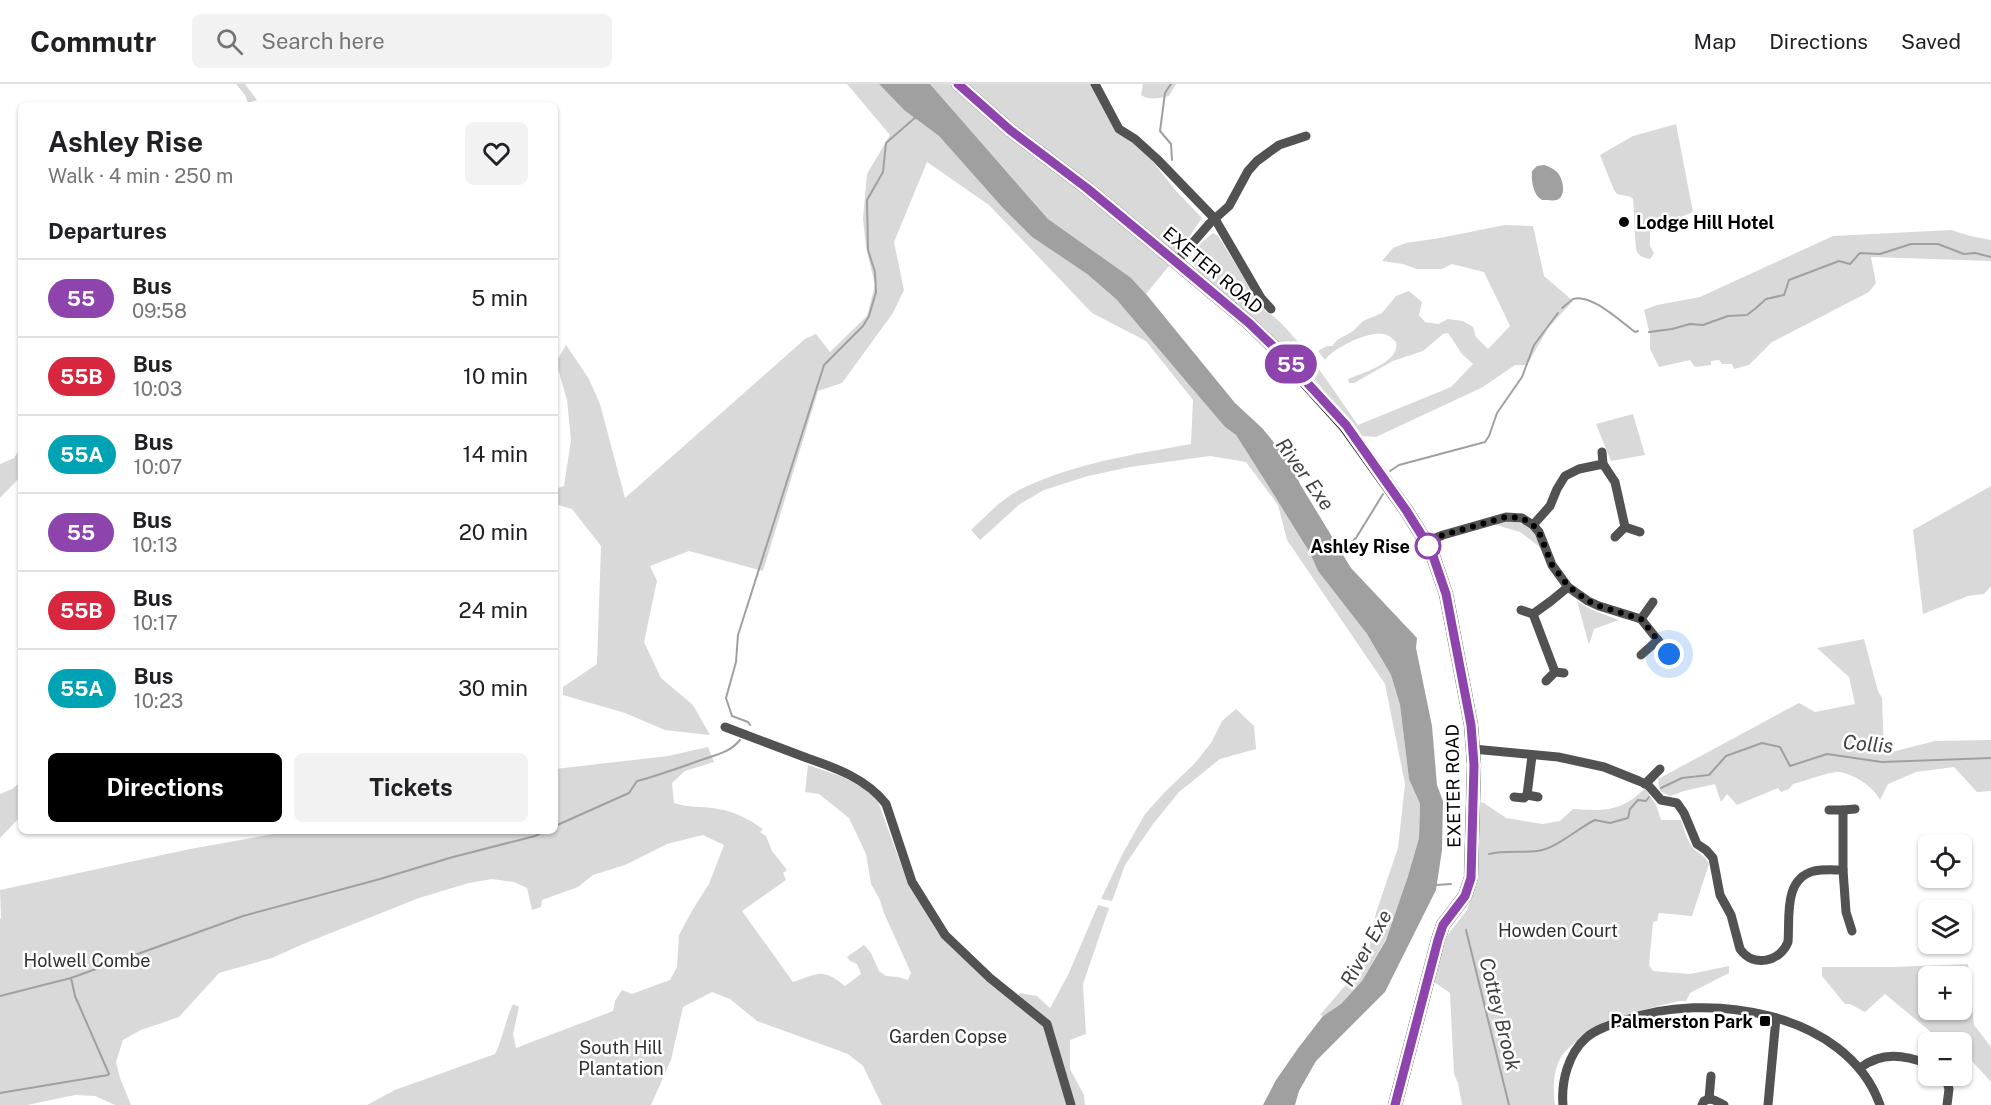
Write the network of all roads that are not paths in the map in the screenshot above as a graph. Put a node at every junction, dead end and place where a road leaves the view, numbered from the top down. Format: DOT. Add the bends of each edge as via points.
graph roads {
  1 [pos="958,84"];
  2 [pos="1095,84"];
  3 [pos="1306,136"];
  4 [pos="1215,219"];
  5 [pos="1176,262"];
  6 [pos="1271,309"];
  7 [pos="1602,452"];
  8 [pos="1603,464"];
  9 [pos="1533,525"];
  10 [pos="1625,526"];
  11 [pos="1640,532"];
  12 [pos="1615,537"];
  13 [pos="1426,542"];
  14 [pos="1568,586"];
  15 [pos="1653,602"];
  16 [pos="1521,610"];
  17 [pos="1533,614"];
  18 [pos="1641,619"];
  19 [pos="1658,640"];
  20 [pos="1669,654"];
  21 [pos="1641,655"];
  22 [pos="1546,681"];
  23 [pos="725,728"];
  24 [pos="1473,749"];
  25 [pos="1532,756"];
  26 [pos="1660,769"];
  27 [pos="1645,784"];
  28 [pos="1527,795"];
  29 [pos="1514,797"];
  30 [pos="1538,797"];
  31 [pos="1829,810"];
  32 [pos="1843,810"];
  33 [pos="1855,810"];
  34 [pos="1844,870"];
  35 [pos="1852,931"];
  36 [pos="1776,1018"];
  37 [pos="1918,1061"];
  38 [pos="1860,1068"];
  39 [pos="1711,1076"];
  40 [pos="1948,1086"];
  41 [pos="1706,1102"];
  42 [pos="1071,1105"];
  43 [pos="1395,1105"];
  44 [pos="1563,1105"];
  45 [pos="1724,1105"];
  46 [pos="1768,1105"];
  47 [pos="1880,1105"];
  48 [pos="1947,1105"];
  1 -- 5 [label="main road, EXETER ROAD"];
  2 -- 4 [label="street, EXETER ROAD" via="1119,129 1157,159"];
  3 -- 4 [label="street" via="1279,146 1257,161"];
  4 -- 5 [label="street"];
  4 -- 6 [label="street, EXETER ROAD"];
  5 -- 13 [label="main road, EXETER ROAD" via="1256,330 1328,404 1364,449"];
  7 -- 8 [label="street"];
  8 -- 9 [label="street" via="1565,476 1550,506"];
  8 -- 10 [label="street" via="1615,482"];
  9 -- 13 [label="street" via="1522,518 1506,517"];
  9 -- 14 [label="street" via="1552,565"];
  10 -- 11 [label="street"];
  10 -- 12 [label="street"];
  13 -- 24 [label="main road, EXETER ROAD" via="1446,594"];
  14 -- 17 [label="street"];
  14 -- 18 [label="street" via="1599,606"];
  15 -- 18 [label="street"];
  16 -- 17 [label="street"];
  17 -- 22 [label="street" via="1559,673"];
  18 -- 19 [label="street"];
  19 -- 20 [label="street"];
  19 -- 21 [label="street"];
  23 -- 42 [label="street" via="840,770 879,795 886,804 912,882 945,935 1047,1024"];
  24 -- 25 [label="street"];
  24 -- 43 [label="main road, EXETER ROAD" via="1469,887 1443,925"];
  25 -- 27 [label="street" via="1594,764"];
  25 -- 28 [label="street"];
  26 -- 27 [label="street"];
  27 -- 34 [label="street" via="1661,800 1681,807 1697,844 1713,858 1720,895 1731,915 1740,949 1752,959 1772,960 1786,948 1791,896 1799,880 1813,871"];
  28 -- 29 [label="street"];
  28 -- 30 [label="street"];
  31 -- 32 [label="street"];
  32 -- 33 [label="street"];
  32 -- 34 [label="street"];
  34 -- 35 [label="street" via="1846,912"];
  36 -- 38 [label="street" via="1802,1027 1835,1046"];
  36 -- 44 [label="street" via="1686,1007 1634,1016 1598,1030 1574,1052"];
  36 -- 46 [label="street"];
  37 -- 38 [label="street" via="1893,1055 1877,1058"];
  38 -- 47 [label="street"];
  39 -- 41 [label="street"];
  40 -- 48 [label="street"];
  41 -- 45 [label="street" via="1714,1099"];
}
